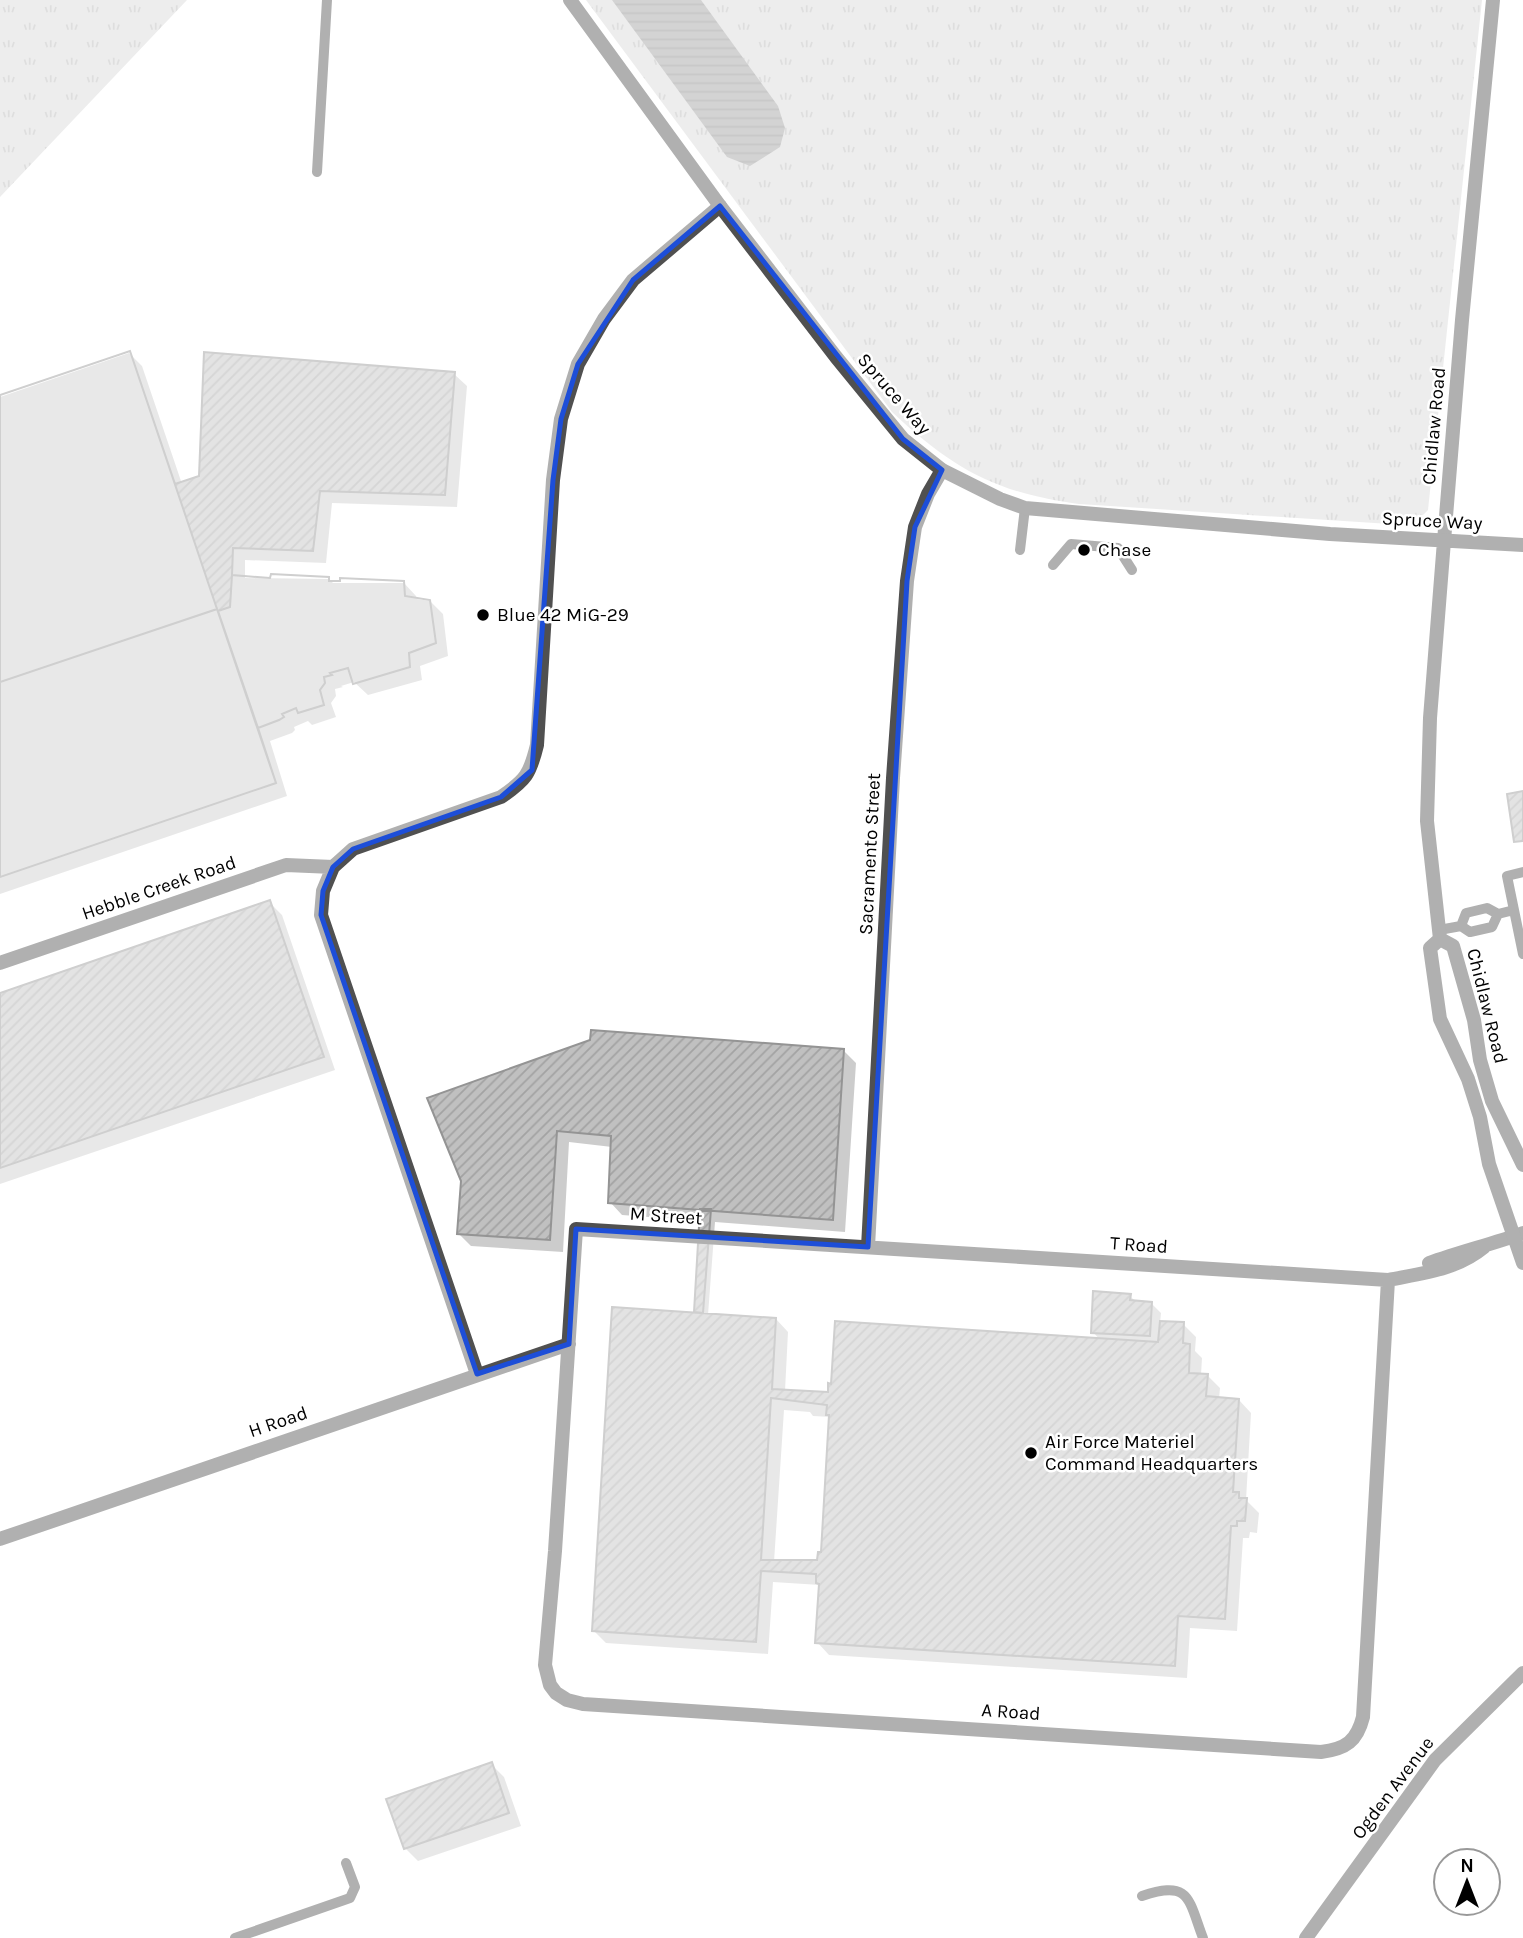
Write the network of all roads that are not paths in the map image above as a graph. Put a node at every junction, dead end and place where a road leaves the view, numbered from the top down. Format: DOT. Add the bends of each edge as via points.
graph roads {
  1 [pos="327,0"];
  2 [pos="570,0"];
  3 [pos="1493,0"];
  4 [pos="317,172"];
  5 [pos="720,206"];
  6 [pos="942,470"];
  7 [pos="1025,508"];
  8 [pos="1444,541"];
  9 [pos="1523,545"];
  10 [pos="1020,550"];
  11 [pos="1052,565"];
  12 [pos="1132,570"];
  13 [pos="333,867"];
  14 [pos="1523,872"];
  15 [pos="1514,910"];
  16 [pos="1498,914"];
  17 [pos="1520,923"];
  18 [pos="1461,926"];
  19 [pos="1440,934"];
  20 [pos="1523,954"];
  21 [pos="0,963"];
  22 [pos="1523,1165"];
  23 [pos="1518,1234"];
  24 [pos="868,1247"];
  25 [pos="1523,1263"];
  26 [pos="1388,1280"];
  27 [pos="569,1344"];
  28 [pos="477,1374"];
  29 [pos="0,1539"];
  30 [pos="1523,1673"];
  31 [pos="346,1863"];
  32 [pos="1142,1896"];
  33 [pos="235,1938"];
  34 [pos="1203,1938"];
  35 [pos="1306,1938"];
  1 -- 4 [label="lane"];
  2 -- 5 [label="street, Spruce Way"];
  3 -- 8 [label="street, Chidlaw Road"];
  5 -- 6 [label="street, Spruce Way" via="903,439"];
  5 -- 13 [label="street" via="633,280 578,364 561,419 553,480 537,745 531,770 501,797 353,849"];
  6 -- 7 [label="street, Spruce Way"];
  6 -- 24 [label="street, Sacramento Street" via="915,527 907,581"];
  7 -- 8 [label="street, Spruce Way"];
  7 -- 10 [label="lane"];
  8 -- 9 [label="street, Spruce Way"];
  8 -- 19 [label="street, Chidlaw Road" via="1427,781"];
  11 -- 12 [label="lane" via="1071,544 1118,548"];
  13 -- 21 [label="street, Hebble Creek Road" via="286,865"];
  13 -- 28 [label="street" via="323,891 321,915"];
  14 -- 15 [label="lane" via="1507,876"];
  15 -- 16 [label="lane"];
  15 -- 17 [label="lane"];
  16 -- 18 [label="lane" via="1492,927 1471,932"];
  16 -- 18 [label="lane" via="1487,908 1466,913"];
  17 -- 20 [label="lane"];
  18 -- 19 [label="lane"];
  19 -- 22 [label="street, Chidlaw Road" via="1453,946 1492,1101"];
  19 -- 23 [label="street, Chidlaw Road" via="1430,948 1440,1018 1468,1079 1489,1164"];
  23 -- 25 [label="street, Chidlaw Road"];
  23 -- 26 [label="street, T Road"];
  24 -- 26 [label="street, T Road"];
  24 -- 27 [label="street, M Street" via="576,1229"];
  26 -- 27 [label="street, A Road" via="1363,1717 1359,1733 1349,1743 1321,1752 567,1700 550,1685 545,1665"];
  27 -- 28 [label="street, H Road"];
  28 -- 29 [label="street, H Road"];
  30 -- 35 [label="street, Ogden Avenue" via="1435,1760"];
  31 -- 33 [label="lane" via="355,1887 350,1898"];
  32 -- 34 [label="lane" via="1176,1889 1188,1898"];
}
